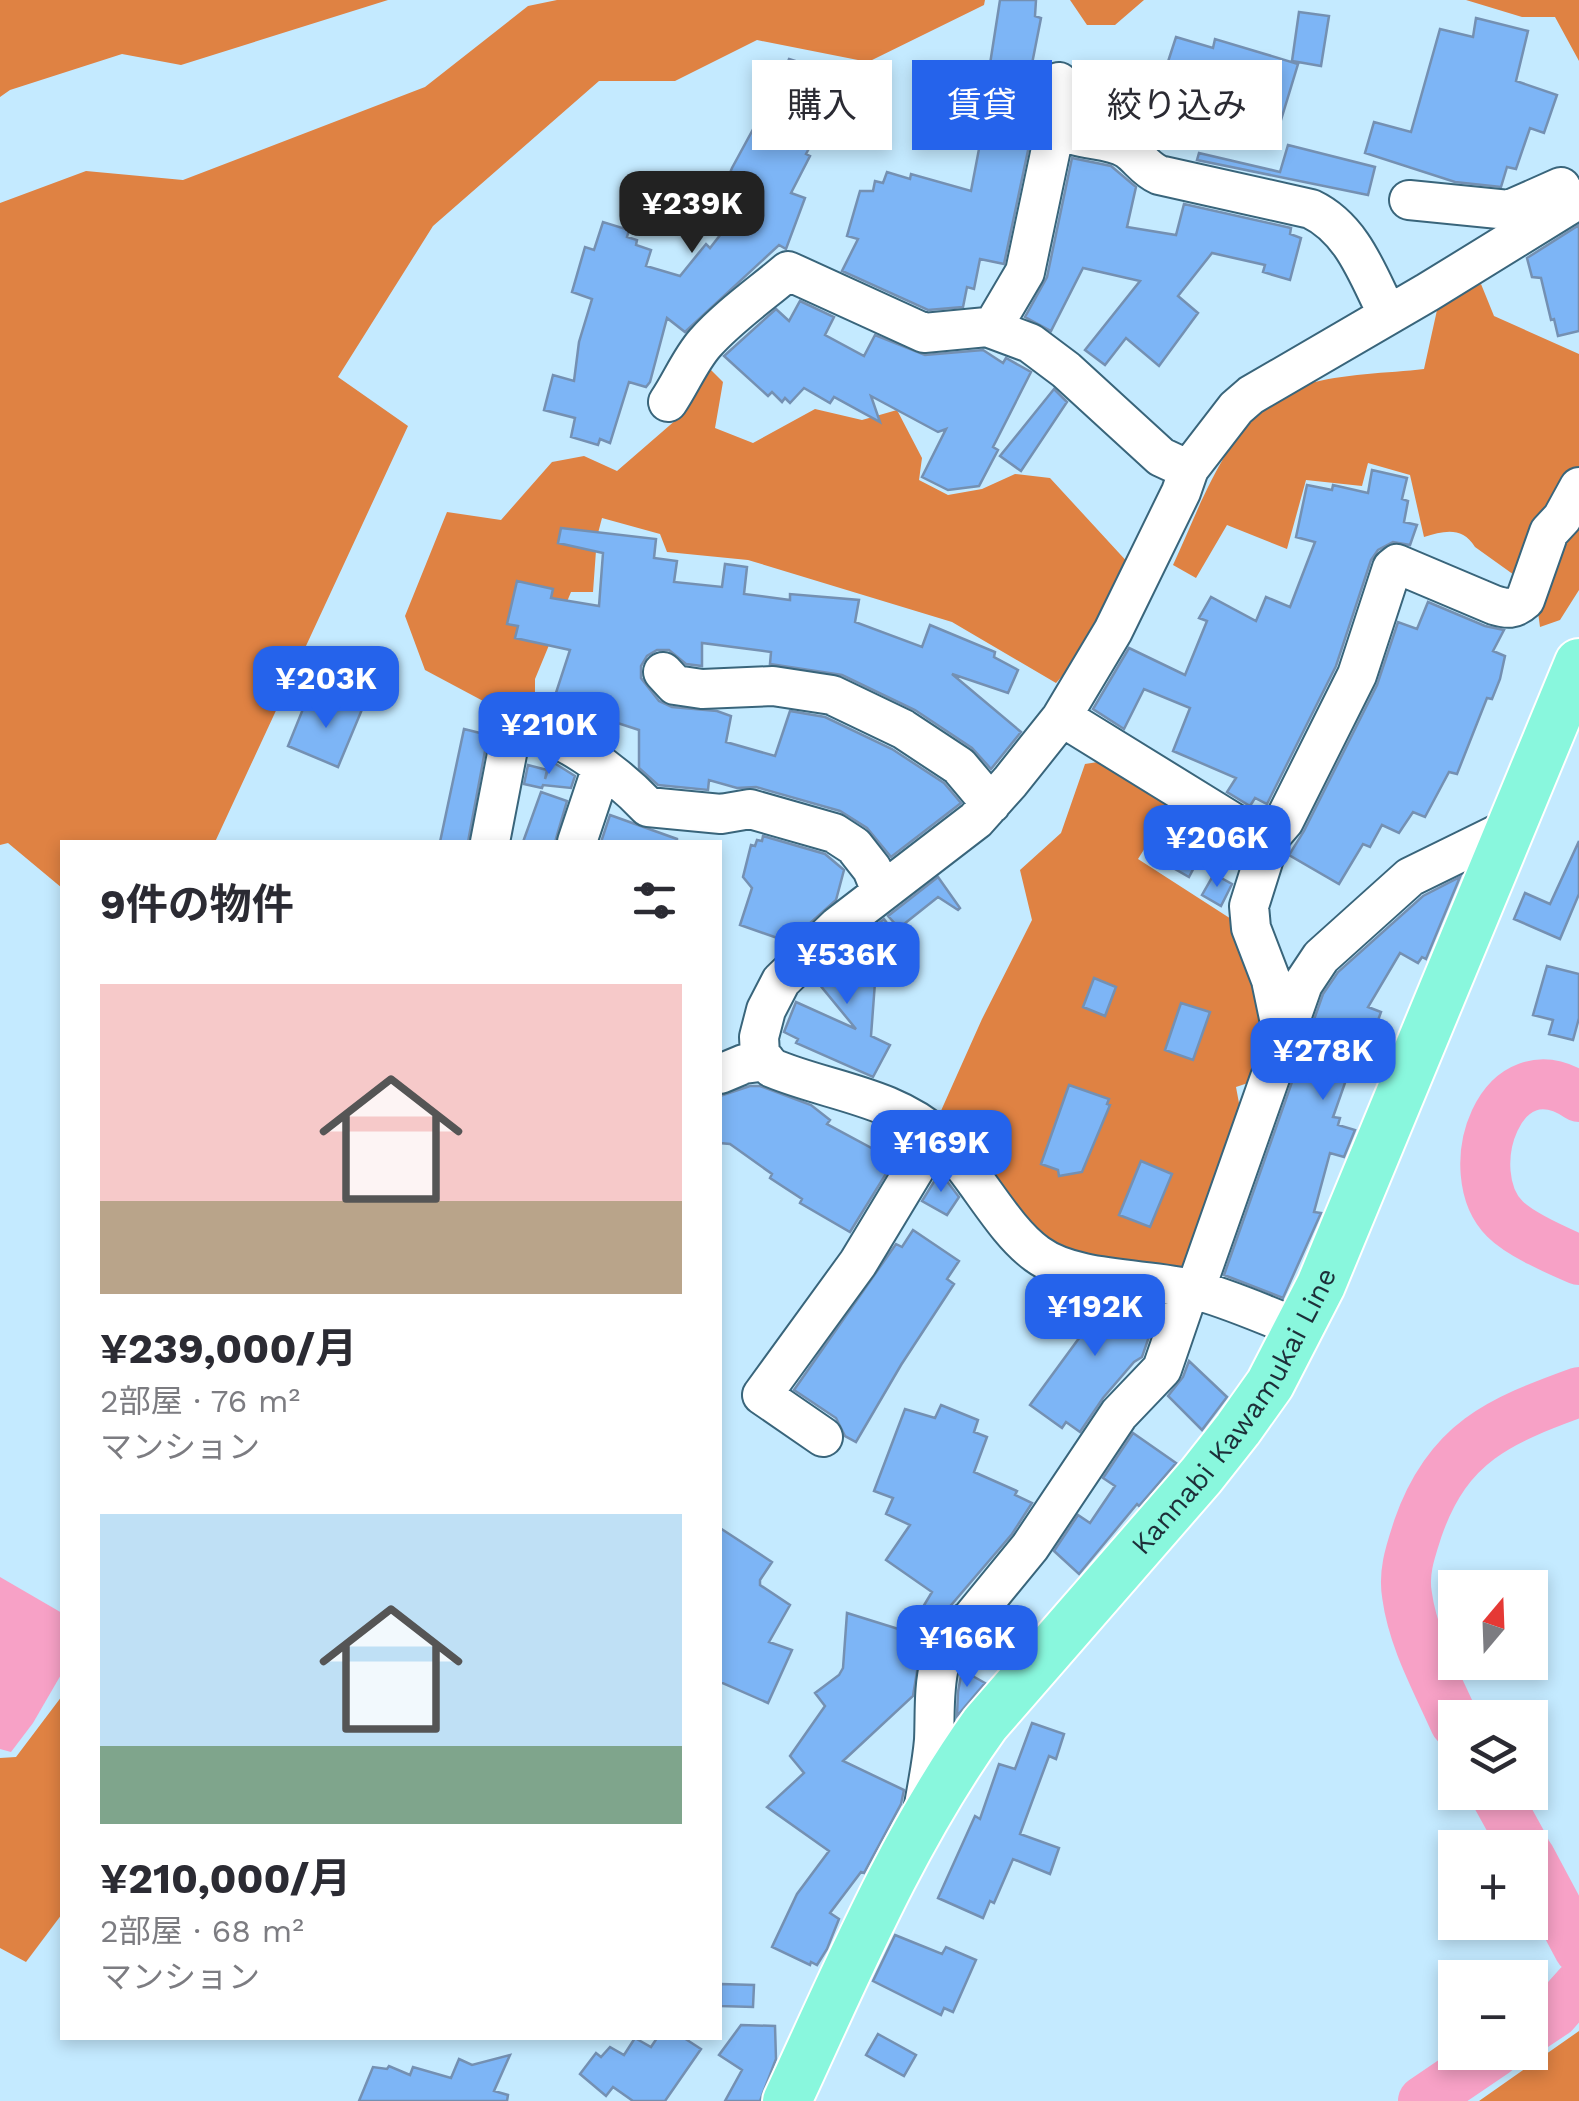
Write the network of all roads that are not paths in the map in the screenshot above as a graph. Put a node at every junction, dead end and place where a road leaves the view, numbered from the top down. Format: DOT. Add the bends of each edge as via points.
graph roads {
  1 [pos="1059,82"];
  2 [pos="1056,126"];
  3 [pos="1579,178"];
  4 [pos="1579,199"];
  5 [pos="1409,200"];
  6 [pos="1388,315"];
  7 [pos="992,328"];
  8 [pos="668,402"];
  9 [pos="1188,470"];
  10 [pos="1579,487"];
  11 [pos="1579,663"];
  12 [pos="663,672"];
  13 [pos="1062,717"];
  14 [pos="602,767"];
  15 [pos="990,804"];
  16 [pos="1512,828"];
  17 [pos="1272,836"];
  18 [pos="490,840"];
  19 [pos="577,840"];
  20 [pos="881,891"];
  21 [pos="1284,1042"];
  22 [pos="766,1061"];
  23 [pos="722,1073"];
  24 [pos="942,1141"];
  25 [pos="1192,1290"];
  26 [pos="1300,1328"];
  27 [pos="824,1437"];
  28 [pos="922,1818"];
  29 [pos="787,2101"];
  1 -- 2 [label="street"];
  2 -- 6 [label="street" via="1126,148 1159,176 1326,216 1354,248"];
  2 -- 7 [label="street" via="1025,272"];
  3 -- 5 [label="street" via="1508,210"];
  4 -- 6 [label="street"];
  6 -- 9 [label="street" via="1251,395"];
  7 -- 8 [label="street" via="924,332 788,270 708,340"];
  7 -- 9 [label="street" via="1030,342 1161,457"];
  9 -- 13 [label="street" via="1114,631"];
  10 -- 17 [label="street" via="1549,532 1518,607 1494,605 1397,564 1392,568 1357,675"];
  11 -- 16 [label="main road, Kannabi Kawamukai Line"];
  12 -- 15 [label="street" via="675,686 773,686 832,695 959,766"];
  13 -- 15 [label="street"];
  13 -- 17 [label="street" via="1250,833"];
  14 -- 18 [label="street" via="550,735 513,723"];
  14 -- 19 [label="street"];
  14 -- 20 [label="street" via="648,807 750,810 834,833 854,846"];
  15 -- 20 [label="street"];
  16 -- 21 [label="street" via="1410,877 1321,956 1303,984"];
  16 -- 26 [label="main road, Kannabi Kawamukai Line"];
  17 -- 21 [label="street" via="1249,906"];
  20 -- 22 [label="street" via="782,981 759,1036"];
  21 -- 25 [label="street"];
  22 -- 23 [label="street"];
  22 -- 24 [label="street" via="795,1078 889,1107"];
  24 -- 25 [label="street" via="1039,1256 1105,1276"];
  24 -- 27 [label="street" via="922,1157 858,1263 762,1395"];
  25 -- 26 [label="street"];
  25 -- 28 [label="street" via="1162,1368 1119,1414 1030,1547 946,1643 934,1689"];
  26 -- 28 [label="main road, Kannabi Kawamukai Line" via="1238,1429 985,1724"];
  28 -- 29 [label="main road, Kannabi Kawamukai Line"];
}
